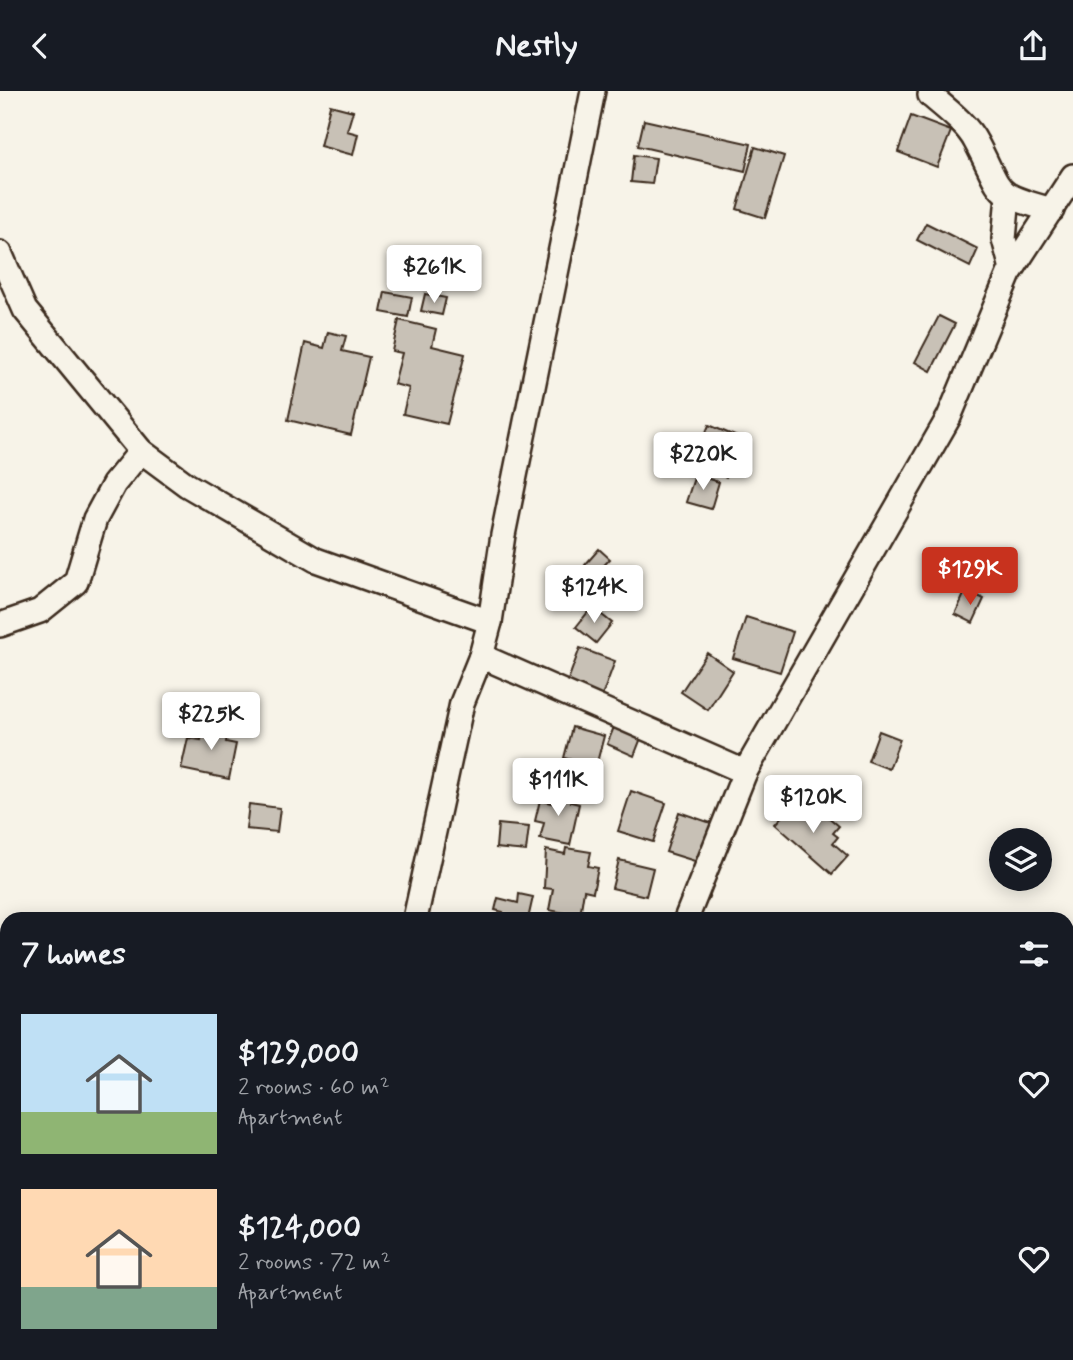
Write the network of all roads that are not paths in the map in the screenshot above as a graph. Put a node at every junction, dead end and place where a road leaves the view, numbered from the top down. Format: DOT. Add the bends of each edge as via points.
graph roads {
  1 [pos="593,91"];
  2 [pos="930,95"];
  3 [pos="1065,194"];
  4 [pos="1008,196"];
  5 [pos="0,253"];
  6 [pos="1012,269"];
  7 [pos="141,451"];
  8 [pos="490,622"];
  9 [pos="0,625"];
  10 [pos="481,656"];
  11 [pos="745,772"];
  12 [pos="417,912"];
  13 [pos="688,912"];
  1 -- 8 [label="street" via="503,535"];
  2 -- 4 [label="street" via="973,136 992,177"];
  3 -- 4 [label="street"];
  3 -- 6 [label="street"];
  4 -- 6 [label="street" via="1004,239"];
  5 -- 7 [label="street" via="25,310"];
  6 -- 11 [label="street" via="949,417"];
  7 -- 8 [label="street" via="187,485 316,560"];
  7 -- 9 [label="street" via="114,484 95,519 76,582 40,611"];
  8 -- 10 [label="street"];
  10 -- 11 [label="street"];
  10 -- 12 [label="street" via="462,703"];
  11 -- 13 [label="street"];
}
